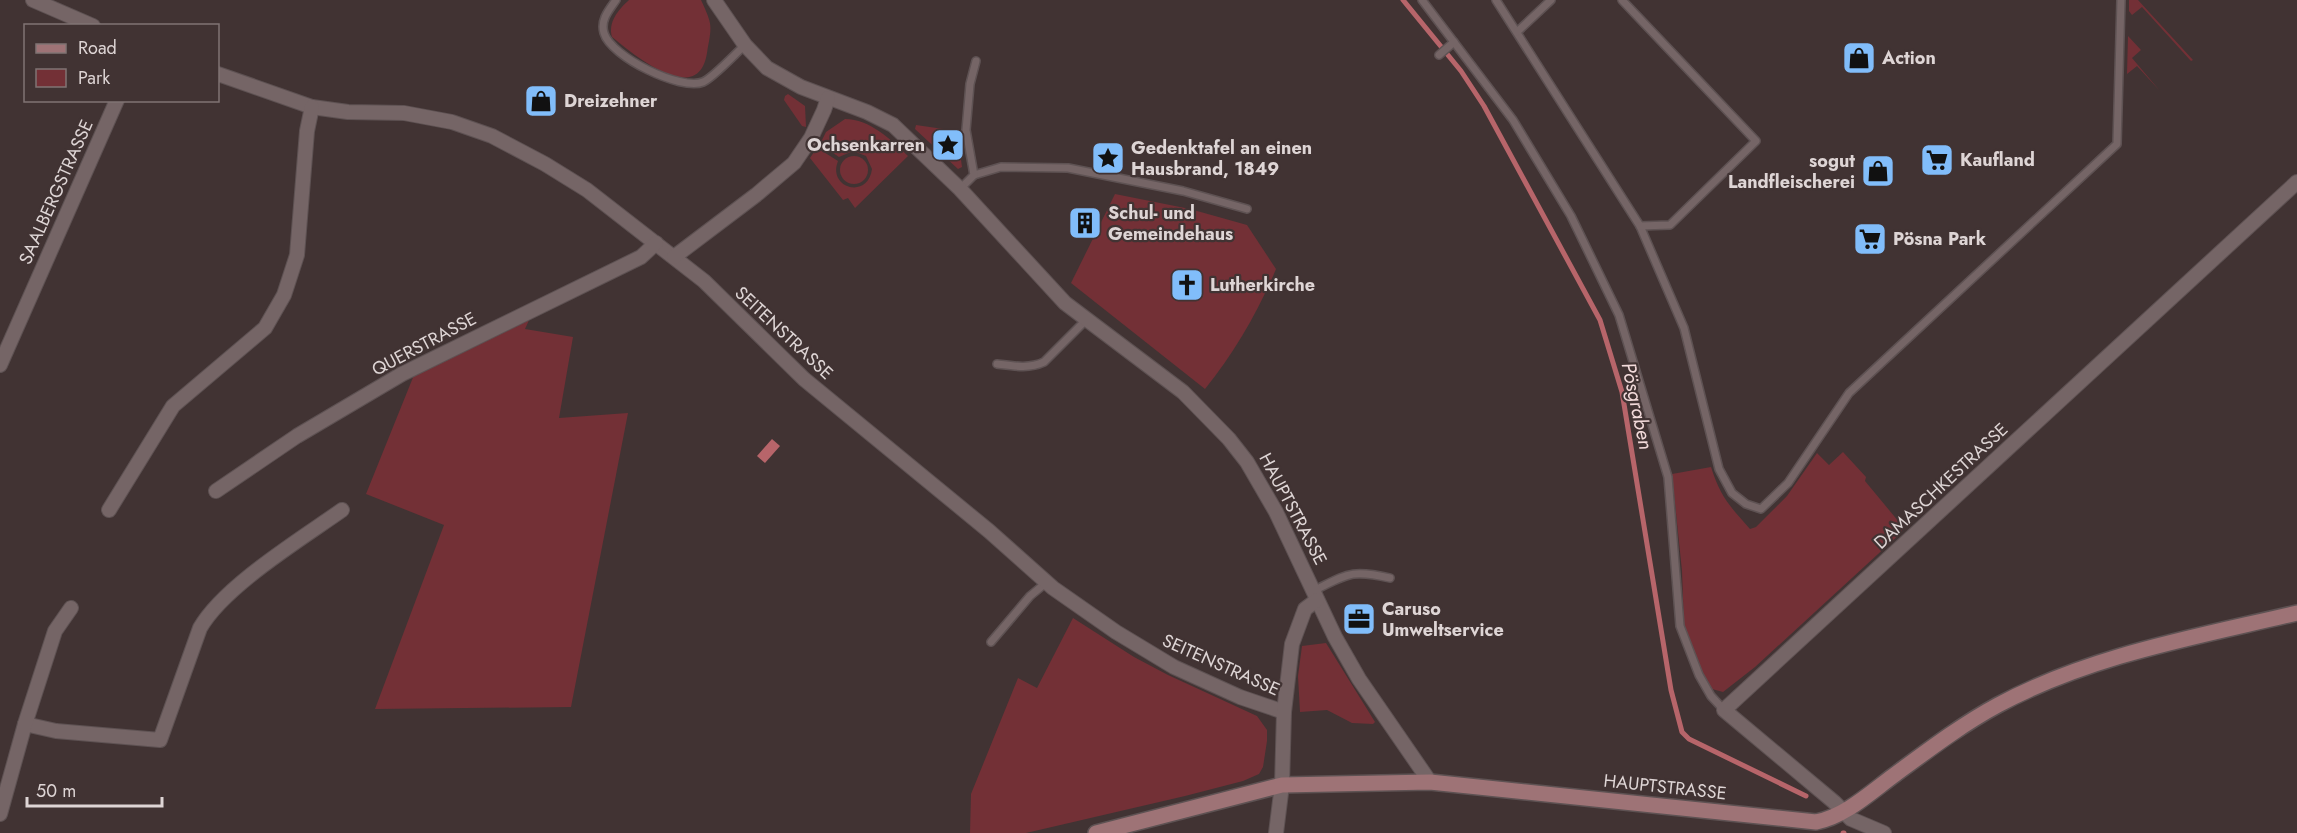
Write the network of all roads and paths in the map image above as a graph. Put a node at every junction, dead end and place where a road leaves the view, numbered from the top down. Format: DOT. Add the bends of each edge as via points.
graph roads {
  1 [pos="33,0"];
  2 [pos="616,0"];
  3 [pos="714,0"];
  4 [pos="1422,0"];
  5 [pos="1496,0"];
  6 [pos="1551,0"];
  7 [pos="1622,0"];
  8 [pos="2121,0"];
  9 [pos="88,24"];
  10 [pos="1516,32"];
  11 [pos="1454,42"];
  12 [pos="745,45"];
  13 [pos="1439,55"];
  14 [pos="976,61"];
  15 [pos="219,74"];
  16 [pos="828,98"];
  17 [pos="116,102"];
  18 [pos="312,107"];
  19 [pos="974,175"];
  20 [pos="2297,182"];
  21 [pos="960,189"];
  22 [pos="1247,209"];
  23 [pos="1640,226"];
  24 [pos="656,243"];
  25 [pos="674,256"];
  26 [pos="1087,319"];
  27 [pos="997,364"];
  28 [pos="0,365"];
  29 [pos="216,491"];
  30 [pos="109,510"];
  31 [pos="342,510"];
  32 [pos="1390,578"];
  33 [pos="1047,582"];
  34 [pos="1315,595"];
  35 [pos="71,608"];
  36 [pos="2297,613"];
  37 [pos="990,642"];
  38 [pos="1724,710"];
  39 [pos="1284,712"];
  40 [pos="25,724"];
  41 [pos="1430,782"];
  42 [pos="1282,785"];
  43 [pos="1843,811"];
  44 [pos="0,814"];
  45 [pos="1096,833"];
  46 [pos="1276,833"];
  47 [pos="1884,833"];
  1 -- 9 [label="street"];
  2 -- 12 [label="lane" via="603,22 608,42 641,66 674,80 686,84 704,82"];
  3 -- 12 [label="street, HAUPTSTRASSE"];
  4 -- 11 [label="lane"];
  5 -- 10 [label="lane"];
  6 -- 10 [label="lane"];
  7 -- 23 [label="lane" via="1756,141 1670,225"];
  8 -- 23 [label="lane" via="2117,144 1849,393 1788,483 1761,510 1731,493 1719,469 1684,328"];
  10 -- 23 [label="lane"];
  11 -- 13 [label="lane"];
  11 -- 38 [label="lane" via="1519,129 1571,216 1619,315 1668,477 1680,626 1699,675"];
  12 -- 16 [label="street, HAUPTSTRASSE" via="780,77"];
  14 -- 19 [label="lane" via="966,130"];
  15 -- 18 [label="street, SEITENSTRASSE"];
  16 -- 21 [label="street, HAUPTSTRASSE" via="892,125"];
  16 -- 25 [label="street" via="811,138 794,163"];
  17 -- 28 [label="street, SAALBERGSTRASSE"];
  18 -- 24 [label="street, SEITENSTRASSE" via="425,115 472,128 514,146 587,190"];
  18 -- 30 [label="street" via="297,255 279,306 264,328 173,406"];
  19 -- 21 [label="lane"];
  19 -- 22 [label="lane" via="1001,167 1068,168 1183,191"];
  20 -- 38 [label="street, DAMASCHKESTRASSE"];
  21 -- 26 [label="street, HAUPTSTRASSE" via="1065,303"];
  24 -- 25 [label="street, SEITENSTRASSE"];
  24 -- 29 [label="street, QUERSTRASSE" via="641,256 402,374 297,435"];
  25 -- 33 [label="street, SEITENSTRASSE" via="804,379"];
  26 -- 27 [label="lane" via="1036,366"];
  26 -- 34 [label="street, HAUPTSTRASSE" via="1183,393 1229,440 1247,462 1276,512"];
  31 -- 40 [label="street" via="253,575 207,615 160,740 56,731"];
  32 -- 34 [label="lane" via="1363,572 1346,575"];
  33 -- 37 [label="lane"];
  33 -- 39 [label="street, SEITENSTRASSE" via="1116,632 1174,667"];
  34 -- 39 [label="street" via="1297,628"];
  34 -- 41 [label="street, HAUPTSTRASSE" via="1359,679"];
  35 -- 40 [label="street" via="55,631"];
  36 -- 43 [label="street, HAUPTSTRASSE" via="2134,651 2034,687 1963,726"];
  38 -- 43 [label="street"];
  39 -- 42 [label="street"];
  40 -- 44 [label="street"];
  41 -- 42 [label="street"];
  41 -- 43 [label="street, HAUPTSTRASSE" via="1816,822"];
  42 -- 45 [label="street"];
  42 -- 46 [label="street"];
  43 -- 47 [label="street" via="1851,819"];
}
